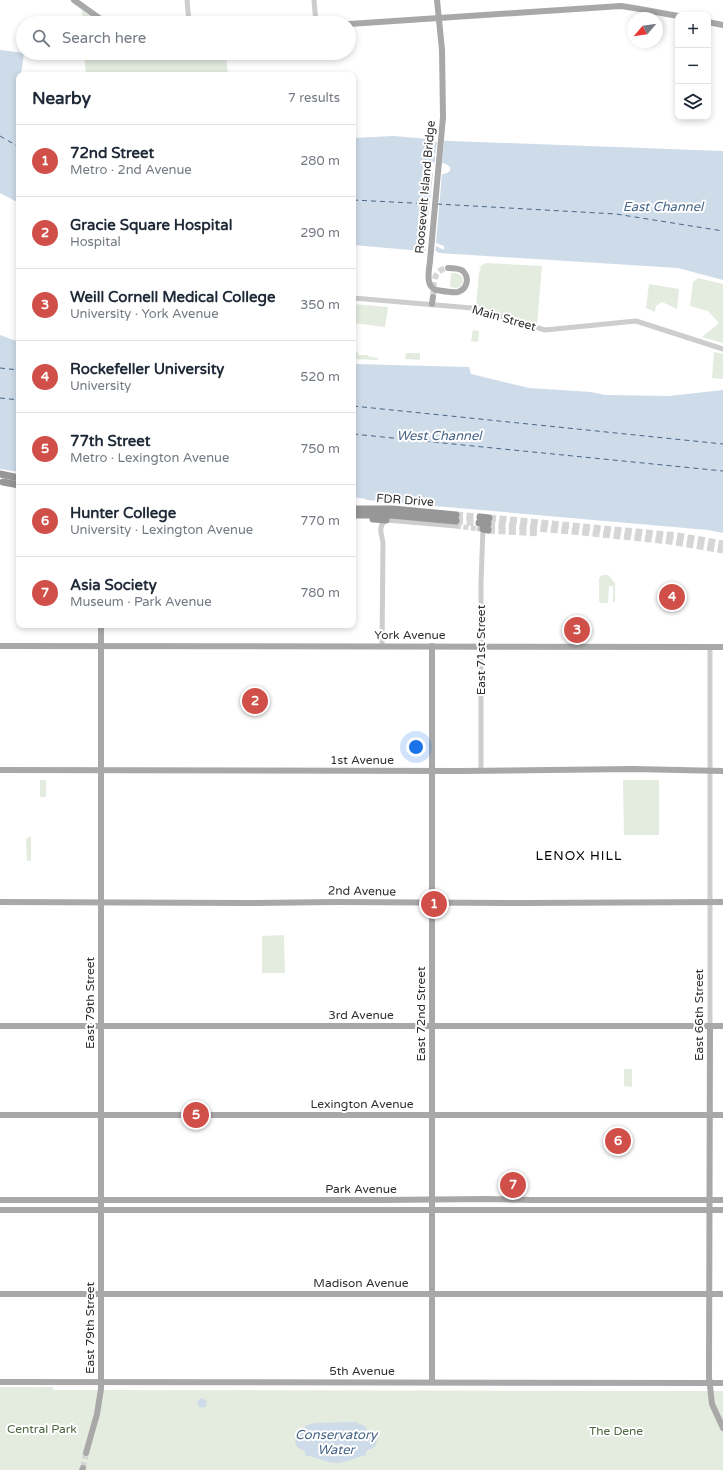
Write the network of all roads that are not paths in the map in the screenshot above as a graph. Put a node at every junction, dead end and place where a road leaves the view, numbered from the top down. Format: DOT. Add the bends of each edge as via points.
graph roads {
  1 [pos="74,0"];
  2 [pos="187,0"];
  3 [pos="314,0"];
  4 [pos="437,0"];
  5 [pos="675,15"];
  6 [pos="96,16"];
  7 [pos="188,16"];
  8 [pos="315,16"];
  9 [pos="439,18"];
  10 [pos="711,23"];
  11 [pos="356,24"];
  12 [pos="723,25"];
  13 [pos="448,268"];
  14 [pos="433,297"];
  15 [pos="356,298"];
  16 [pos="432,304"];
  17 [pos="723,349"];
  18 [pos="0,474"];
  19 [pos="16,477"];
  20 [pos="3,482"];
  21 [pos="16,484"];
  22 [pos="356,509"];
  23 [pos="356,515"];
  24 [pos="364,515"];
  25 [pos="386,520"];
  26 [pos="456,521"];
  27 [pos="484,524"];
  28 [pos="101,628"];
  29 [pos="0,646"];
  30 [pos="101,646"];
  31 [pos="382,646"];
  32 [pos="432,646"];
  33 [pos="481,646"];
  34 [pos="710,647"];
  35 [pos="723,647"];
  36 [pos="0,770"];
  37 [pos="101,770"];
  38 [pos="481,770"];
  39 [pos="710,770"];
  40 [pos="432,771"];
  41 [pos="723,771"];
  42 [pos="0,902"];
  43 [pos="710,902"];
  44 [pos="723,902"];
  45 [pos="101,903"];
  46 [pos="432,903"];
  47 [pos="0,1026"];
  48 [pos="101,1026"];
  49 [pos="432,1026"];
  50 [pos="710,1026"];
  51 [pos="723,1026"];
  52 [pos="0,1115"];
  53 [pos="101,1115"];
  54 [pos="432,1115"];
  55 [pos="710,1115"];
  56 [pos="723,1115"];
  57 [pos="432,1199"];
  58 [pos="0,1200"];
  59 [pos="101,1200"];
  60 [pos="710,1200"];
  61 [pos="723,1200"];
  62 [pos="0,1210"];
  63 [pos="101,1210"];
  64 [pos="432,1210"];
  65 [pos="710,1210"];
  66 [pos="723,1210"];
  67 [pos="0,1294"];
  68 [pos="101,1294"];
  69 [pos="432,1294"];
  70 [pos="710,1294"];
  71 [pos="723,1294"];
  72 [pos="0,1382"];
  73 [pos="101,1382"];
  74 [pos="432,1382"];
  75 [pos="710,1383"];
  76 [pos="723,1383"];
  77 [pos="723,1428"];
  78 [pos="86,1453"];
  1 -- 6 [label="main road"];
  2 -- 7 [label="street"];
  3 -- 8 [label="street"];
  4 -- 9 [label="main road, Roosevelt Island Bridge"];
  5 -- 9 [label="main road" via="621,6"];
  9 -- 11 [label="main road"];
  9 -- 13 [label="main road, Roosevelt Island Bridge, bridge" via="443,105 429,283 431,288 454,292 467,284 465,274 458,269"];
  10 -- 12 [label="main road"];
  14 -- 16 [label="main road"];
  15 -- 16 [label="street, Main Street"];
  16 -- 17 [label="street, Main Street" via="474,308 544,330 636,321"];
  18 -- 19 [label="highway"];
  20 -- 21 [label="highway"];
  22 -- 26 [label="highway, FDR Drive" via="393,509"];
  23 -- 24 [label="highway, FDR Drive"];
  24 -- 25 [label="highway" via="372,519"];
  24 -- 26 [label="highway, FDR Drive"];
  25 -- 26 [label="street, FDR Drive"];
  25 -- 31 [label="street" via="380,528 383,543"];
  27 -- 33 [label="street, East 71st Street"];
  28 -- 30 [label="main road, East 79th Street"];
  29 -- 30 [label="main road, York Avenue"];
  30 -- 31 [label="main road, York Avenue"];
  30 -- 37 [label="main road, East 79th Street"];
  31 -- 32 [label="main road, York Avenue"];
  32 -- 33 [label="main road, York Avenue"];
  32 -- 40 [label="main road, East 72nd Street"];
  33 -- 34 [label="main road, York Avenue"];
  33 -- 38 [label="street, East 71st Street"];
  34 -- 35 [label="main road, York Avenue"];
  34 -- 39 [label="street, East 66th Street"];
  36 -- 37 [label="main road, 1st Avenue"];
  37 -- 40 [label="main road, 1st Avenue"];
  37 -- 45 [label="main road, East 79th Street"];
  38 -- 39 [label="main road, 1st Avenue"];
  38 -- 40 [label="main road, 1st Avenue"];
  39 -- 41 [label="main road, 1st Avenue"];
  39 -- 43 [label="street, East 66th Street"];
  40 -- 46 [label="main road, East 72nd Street"];
  42 -- 45 [label="main road, 2nd Avenue"];
  43 -- 44 [label="main road, 2nd Avenue"];
  43 -- 46 [label="main road, 2nd Avenue"];
  43 -- 50 [label="street, East 66th Street"];
  45 -- 46 [label="main road, 2nd Avenue"];
  45 -- 48 [label="main road, East 79th Street"];
  46 -- 49 [label="main road, East 72nd Street"];
  47 -- 48 [label="main road, 3rd Avenue"];
  48 -- 49 [label="main road, 3rd Avenue"];
  48 -- 53 [label="main road, East 79th Street"];
  49 -- 50 [label="main road, 3rd Avenue"];
  49 -- 54 [label="main road, East 72nd Street"];
  50 -- 51 [label="main road, 3rd Avenue"];
  50 -- 55 [label="main road, East 66th Street"];
  52 -- 53 [label="main road, Lexington Avenue"];
  53 -- 54 [label="main road, Lexington Avenue"];
  53 -- 59 [label="main road, East 79th Street"];
  54 -- 55 [label="main road, Lexington Avenue"];
  54 -- 57 [label="main road, East 72nd Street"];
  55 -- 56 [label="main road, Lexington Avenue"];
  55 -- 60 [label="main road, East 66th Street"];
  57 -- 59 [label="main road, Park Avenue"];
  57 -- 60 [label="main road, Park Avenue"];
  57 -- 64 [label="main road, East 72nd Street"];
  58 -- 59 [label="main road, Park Avenue"];
  59 -- 63 [label="main road, East 79th Street"];
  60 -- 61 [label="main road, Park Avenue"];
  60 -- 65 [label="main road, East 66th Street"];
  62 -- 63 [label="main road, Park Avenue"];
  63 -- 64 [label="main road, Park Avenue"];
  63 -- 68 [label="main road, East 79th Street"];
  64 -- 65 [label="main road, Park Avenue"];
  64 -- 69 [label="main road, East 72nd Street"];
  65 -- 66 [label="main road, Park Avenue"];
  65 -- 70 [label="main road, East 66th Street"];
  67 -- 68 [label="main road, Madison Avenue"];
  68 -- 69 [label="main road, Madison Avenue"];
  68 -- 73 [label="main road, East 79th Street"];
  69 -- 70 [label="main road, Madison Avenue"];
  69 -- 74 [label="main road, East 72nd Street"];
  70 -- 71 [label="main road, Madison Avenue"];
  70 -- 75 [label="main road, East 66th Street"];
  72 -- 73 [label="main road, 5th Avenue"];
  73 -- 74 [label="main road, 5th Avenue"];
  73 -- 78 [label="main road, East 79th Street" via="97,1414"];
  74 -- 75 [label="main road, 5th Avenue"];
  75 -- 76 [label="main road, 5th Avenue"];
  75 -- 77 [label="main road, East 66th Street" via="712,1404"];
}
